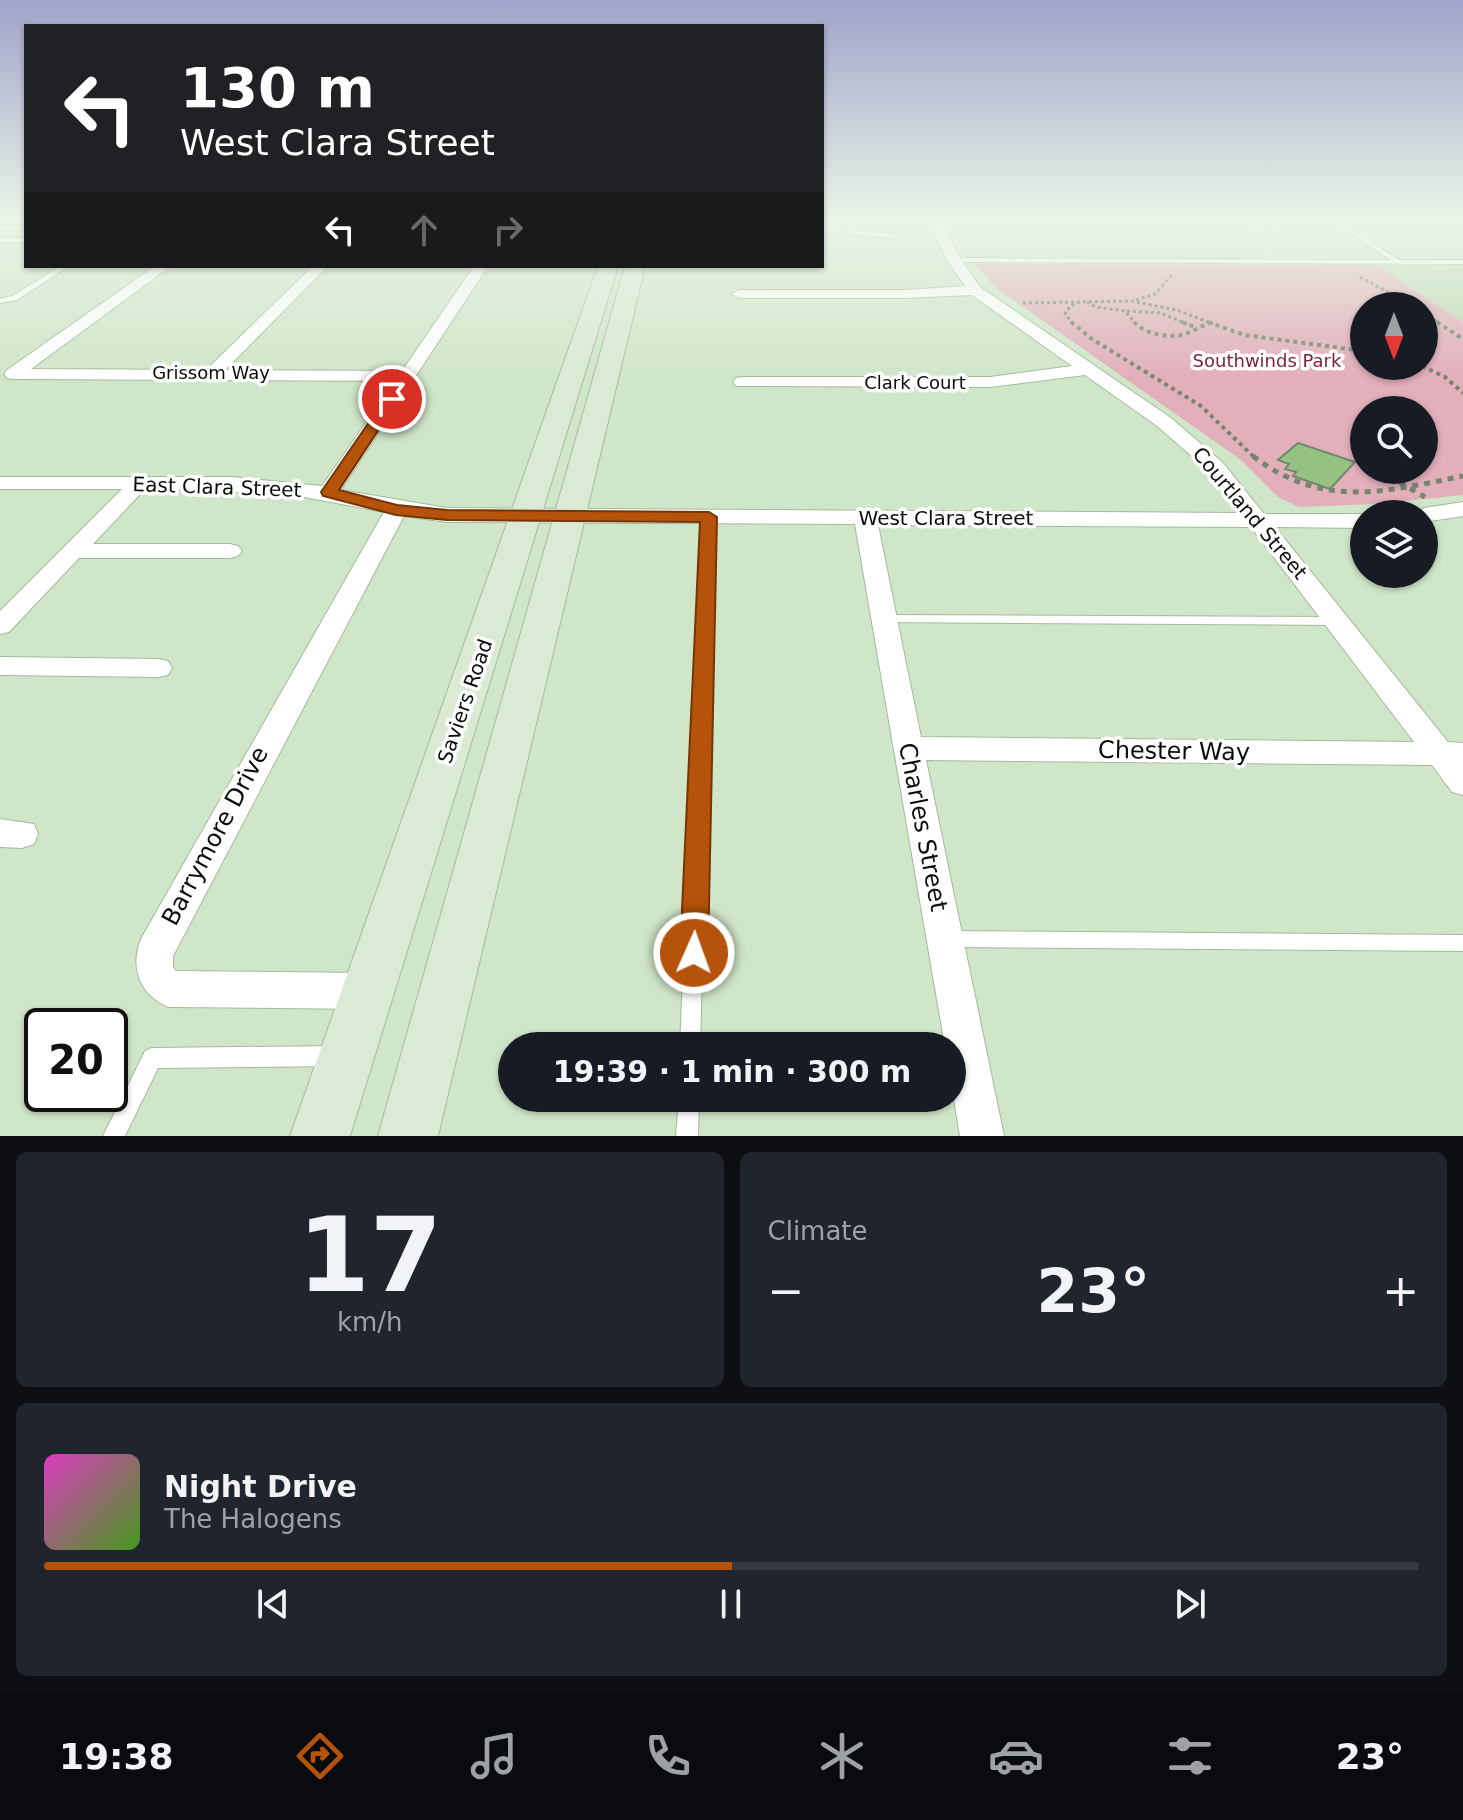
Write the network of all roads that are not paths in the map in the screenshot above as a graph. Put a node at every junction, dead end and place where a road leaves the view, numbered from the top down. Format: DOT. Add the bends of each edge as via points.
graph roads {
  1 [pos="58,271"];
  2 [pos="157,271"];
  3 [pos="316,271"];
  4 [pos="478,271"];
  5 [pos="606,271"];
  6 [pos="634,271"];
  7 [pos="962,271"];
  8 [pos="975,290"];
  9 [pos="739,294"];
  10 [pos="0,301"];
  11 [pos="1088,369"];
  12 [pos="212,373"];
  13 [pos="408,376"];
  14 [pos="7,378"];
  15 [pos="742,382"];
  16 [pos="0,483"];
  17 [pos="139,483"];
  18 [pos="329,492"];
  19 [pos="396,510"];
  20 [pos="547,516"];
  21 [pos="709,517"];
  22 [pos="865,518"];
  23 [pos="1260,520"];
  24 [pos="1350,521"];
  25 [pos="73,551"];
  26 [pos="230,551"];
  27 [pos="884,619"];
  28 [pos="1337,621"];
  29 [pos="0,626"];
  30 [pos="0,666"];
  31 [pos="158,668"];
  32 [pos="908,748"];
  33 [pos="1452,754"];
  34 [pos="1463,783"];
  35 [pos="945,939"];
  36 [pos="1463,943"];
  37 [pos="368,991"];
  38 [pos="691,1032"];
  39 [pos="346,1056"];
  40 [pos="688,1112"];
  41 [pos="114,1136"];
  42 [pos="320,1136"];
  43 [pos="408,1136"];
  44 [pos="687,1136"];
  45 [pos="982,1136"];
  1 -- 10 [label="lane"];
  2 -- 14 [label="street"];
  3 -- 12 [label="street"];
  4 -- 13 [label="street"];
  5 -- 20 [label="main road, Saviers Road" via="567,384"];
  6 -- 20 [label="main road, Saviers Road" via="604,394"];
  7 -- 8 [label="street, Courtland Street"];
  8 -- 9 [label="street"];
  8 -- 11 [label="street, Courtland Street"];
  11 -- 15 [label="street, Clark Court" via="990,382"];
  11 -- 23 [label="street, Courtland Street" via="1193,445"];
  12 -- 13 [label="street, Grissom Way"];
  12 -- 14 [label="street, Grissom Way"];
  13 -- 18 [label="street"];
  16 -- 17 [label="street, East Clara Street"];
  17 -- 18 [label="street, East Clara Street"];
  17 -- 25 [label="street"];
  18 -- 19 [label="street, East Clara Street"];
  19 -- 20 [label="street, East Clara Street"];
  19 -- 37 [label="street, Barrymore Drive" via="162,935 152,965 169,989"];
  20 -- 21 [label="street, West Clara Street"];
  20 -- 37 [label="main road, Saviers Road"];
  20 -- 43 [label="main road, Saviers Road"];
  21 -- 22 [label="street, West Clara Street"];
  21 -- 38 [label="lane"];
  22 -- 23 [label="street, West Clara Street"];
  22 -- 27 [label="street, Charles Street"];
  23 -- 24 [label="street, West Clara Street"];
  23 -- 28 [label="street, Courtland Street"];
  25 -- 26 [label="street"];
  25 -- 29 [label="street"];
  27 -- 28 [label="lane"];
  27 -- 32 [label="street, Charles Street"];
  28 -- 33 [label="street, Courtland Street"];
  30 -- 31 [label="street"];
  32 -- 33 [label="street, Chester Way"];
  32 -- 35 [label="street, Charles Street"];
  33 -- 34 [label="street, Courtland Street"];
  35 -- 36 [label="lane"];
  35 -- 45 [label="street, Charles Street"];
  37 -- 39 [label="main road, Saviers Road"];
  39 -- 41 [label="lane" via="152,1058"];
  39 -- 42 [label="main road, Saviers Road"];
  40 -- 44 [label="lane"];
}
